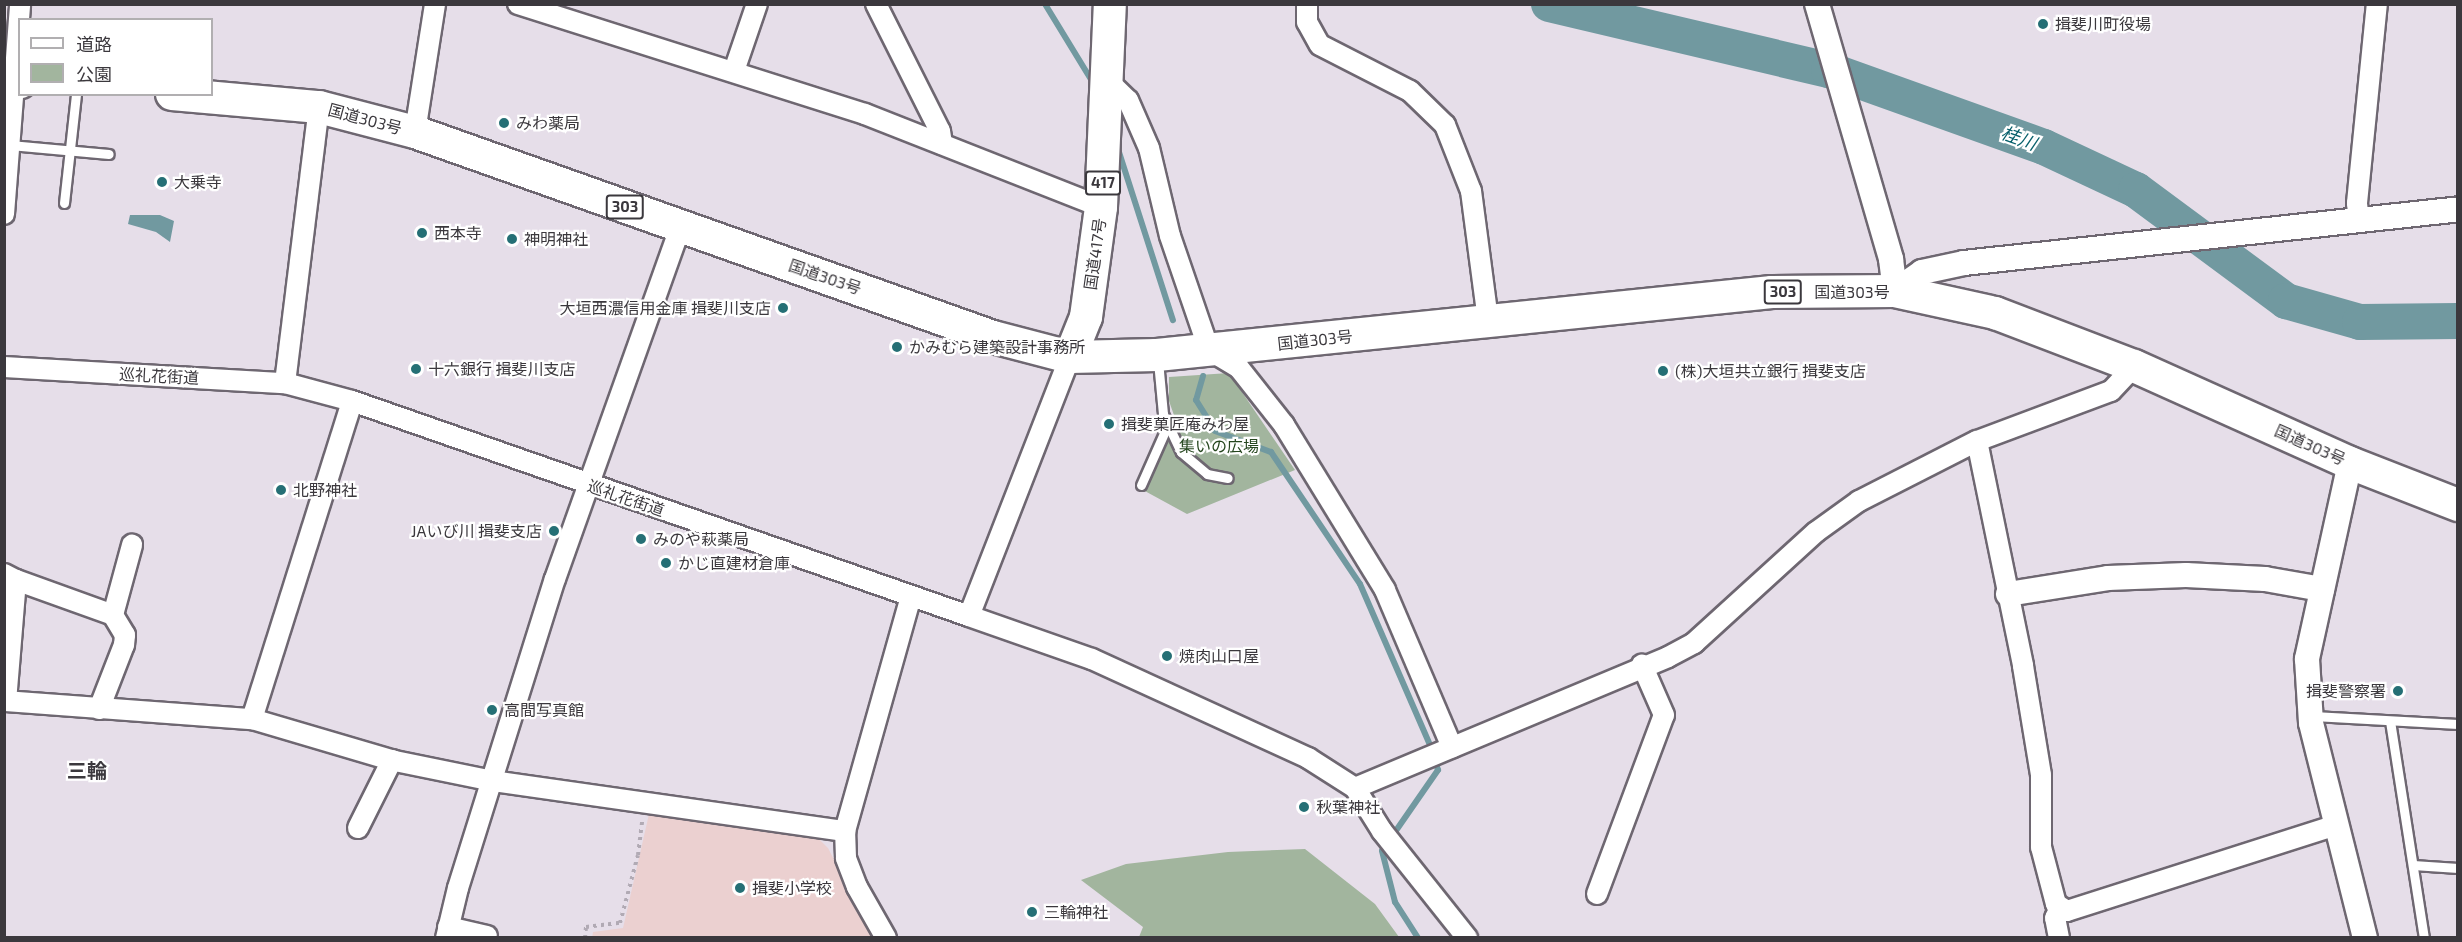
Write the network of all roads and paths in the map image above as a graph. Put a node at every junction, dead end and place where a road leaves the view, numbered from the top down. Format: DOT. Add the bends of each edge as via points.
graph roads {
  1 [pos="435,4"];
  2 [pos="518,4"];
  3 [pos="757,4"];
  4 [pos="876,4"];
  5 [pos="1110,4"];
  6 [pos="1307,4"];
  7 [pos="1818,4"];
  8 [pos="2377,4"];
  9 [pos="18,26"];
  10 [pos="734,71"];
  11 [pos="1107,80"];
  12 [pos="13,81"];
  13 [pos="76,96"];
  14 [pos="195,96"];
  15 [pos="319,107"];
  16 [pos="415,132"];
  17 [pos="942,144"];
  18 [pos="10,145"];
  19 [pos="70,152"];
  20 [pos="109,154"];
  21 [pos="64,203"];
  22 [pos="1101,207"];
  23 [pos="2457,209"];
  24 [pos="4,214"];
  25 [pos="2359,220"];
  26 [pos="680,227"];
  27 [pos="1895,291"];
  28 [pos="1488,321"];
  29 [pos="1209,350"];
  30 [pos="1157,355"];
  31 [pos="1070,357"];
  32 [pos="2134,366"];
  33 [pos="4,368"];
  34 [pos="285,383"];
  35 [pos="352,401"];
  36 [pos="1168,424"];
  37 [pos="1977,441"];
  38 [pos="2350,463"];
  39 [pos="1228,477"];
  40 [pos="591,485"];
  41 [pos="1141,485"];
  42 [pos="2457,505"];
  43 [pos="132,545"];
  44 [pos="10,577"];
  45 [pos="2322,589"];
  46 [pos="2008,594"];
  47 [pos="910,596"];
  48 [pos="114,615"];
  49 [pos="969,616"];
  50 [pos="1642,665"];
  51 [pos="5,701"];
  52 [pos="99,709"];
  53 [pos="2310,716"];
  54 [pos="252,719"];
  55 [pos="2390,721"];
  56 [pos="2457,724"];
  57 [pos="1449,748"];
  58 [pos="392,760"];
  59 [pos="493,781"];
  60 [pos="1355,788"];
  61 [pos="644,804"];
  62 [pos="2336,825"];
  63 [pos="358,828"];
  64 [pos="845,831"];
  65 [pos="2413,865"];
  66 [pos="2457,868"];
  67 [pos="1597,894"];
  68 [pos="2060,908"];
  69 [pos="447,932"];
  70 [pos="487,936"];
  71 [pos="585,938"];
  72 [pos="886,938"];
  73 [pos="1467,938"];
  74 [pos="2059,938"];
  75 [pos="2365,938"];
  76 [pos="2424,938"];
  1 -- 16 [label="street"];
  2 -- 10 [label="street"];
  3 -- 10 [label="street"];
  4 -- 17 [label="street" via="940,131"];
  5 -- 11 [label="highway, 国道417号 / 417"];
  6 -- 28 [label="street" via="1307,22 1320,45 1410,92 1445,124 1471,191"];
  7 -- 27 [label="street" via="1892,259"];
  8 -- 25 [label="street" via="2357,203"];
  9 -- 12 [label="street"];
  10 -- 17 [label="street"];
  11 -- 22 [label="highway, 国道417号 / 417"];
  11 -- 29 [label="street" via="1128,100 1149,148 1170,236"];
  12 -- 18 [label="street"];
  13 -- 19 [label="lane"];
  14 -- 15 [label="highway, 国道303号 / 303"];
  15 -- 16 [label="highway, 国道303号 / 303"];
  15 -- 34 [label="street"];
  16 -- 26 [label="highway, 国道303号 / 303"];
  17 -- 22 [label="street"];
  18 -- 19 [label="lane"];
  18 -- 24 [label="street"];
  19 -- 20 [label="lane"];
  19 -- 21 [label="lane"];
  22 -- 31 [label="highway, 国道417号 / 417" via="1086,317"];
  23 -- 25 [label="street"];
  25 -- 27 [label="street" via="1964,263 1922,272"];
  26 -- 31 [label="highway, 国道303号 / 303" via="993,338"];
  26 -- 40 [label="street"];
  27 -- 28 [label="highway, 国道303号 / 303" via="1772,292"];
  27 -- 32 [label="highway, 国道303号 / 303" via="1995,313"];
  28 -- 29 [label="highway, 国道303号 / 303"];
  29 -- 30 [label="highway, 国道303号 / 303"];
  29 -- 57 [label="street" via="1239,368 1284,424 1385,590"];
  30 -- 31 [label="highway, 国道303号 / 303"];
  30 -- 36 [label="lane" via="1163,414"];
  31 -- 49 [label="street"];
  32 -- 37 [label="street" via="2111,391"];
  32 -- 38 [label="highway, 国道303号 / 303"];
  33 -- 34 [label="street, 巡礼花街道"];
  34 -- 35 [label="street, 巡礼花街道"];
  35 -- 40 [label="street, 巡礼花街道"];
  35 -- 54 [label="street"];
  36 -- 39 [label="lane" via="1181,452 1207,474"];
  36 -- 41 [label="lane"];
  37 -- 46 [label="street"];
  37 -- 50 [label="street" via="1859,501 1816,532 1694,644"];
  38 -- 42 [label="highway, 国道303号 / 303"];
  38 -- 45 [label="street"];
  40 -- 47 [label="street, 巡礼花街道"];
  40 -- 59 [label="street" via="555,579"];
  43 -- 48 [label="street"];
  44 -- 48 [label="street"];
  44 -- 51 [label="street"];
  45 -- 46 [label="street" via="2265,579 2186,575 2078,582"];
  45 -- 53 [label="street" via="2307,659"];
  46 -- 68 [label="street" via="2041,775 2042,847"];
  47 -- 49 [label="street, 巡礼花街道"];
  47 -- 64 [label="street"];
  48 -- 52 [label="street" via="125,635 124,645"];
  49 -- 60 [label="street, 巡礼花街道" via="1092,659 1308,758"];
  50 -- 57 [label="street"];
  50 -- 67 [label="street" via="1664,715"];
  51 -- 52 [label="street"];
  52 -- 54 [label="street"];
  53 -- 55 [label="lane"];
  53 -- 62 [label="street"];
  54 -- 58 [label="street"];
  55 -- 56 [label="lane"];
  55 -- 65 [label="lane"];
  57 -- 60 [label="street"];
  58 -- 59 [label="street"];
  58 -- 63 [label="street"];
  59 -- 61 [label="street"];
  59 -- 69 [label="street"];
  60 -- 73 [label="street" via="1382,831"];
  61 -- 64 [label="street"];
  61 -- 71 [label="path" via="638,855 620,924 586,927"];
  62 -- 68 [label="street" via="2067,911"];
  62 -- 75 [label="street"];
  64 -- 72 [label="street" via="849,868"];
  65 -- 66 [label="lane"];
  65 -- 76 [label="lane"];
  68 -- 74 [label="street" via="2055,918"];
  69 -- 70 [label="street"];
}
